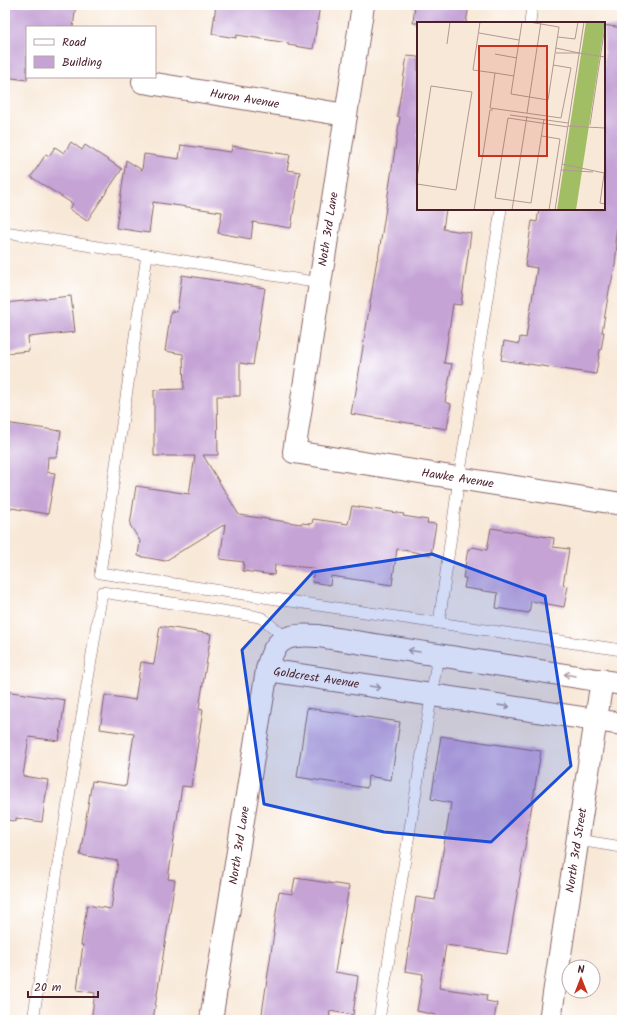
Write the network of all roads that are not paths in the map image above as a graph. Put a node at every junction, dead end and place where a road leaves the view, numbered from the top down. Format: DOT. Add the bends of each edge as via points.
graph roads {
  1 [pos="363,5"];
  2 [pos="532,5"];
  3 [pos="530,22"];
  4 [pos="143,82"];
  5 [pos="346,115"];
  6 [pos="501,210"];
  7 [pos="5,232"];
  8 [pos="147,255"];
  9 [pos="320,283"];
  10 [pos="294,452"];
  11 [pos="459,478"];
  12 [pos="622,504"];
  13 [pos="439,623"];
  14 [pos="286,638"];
  15 [pos="622,650"];
  16 [pos="438,655"];
  17 [pos="267,670"];
  18 [pos="612,682"];
  19 [pos="431,695"];
  20 [pos="596,720"];
  21 [pos="622,724"];
  22 [pos="578,840"];
  23 [pos="622,847"];
  24 [pos="33,1020"];
  25 [pos="211,1020"];
  26 [pos="379,1020"];
  27 [pos="550,1020"];
  1 -- 5 [label="street, Noth 3rd Lane"];
  2 -- 3 [label="lane"];
  4 -- 5 [label="street, Huron Avenue"];
  5 -- 9 [label="street, Noth 3rd Lane"];
  6 -- 11 [label="lane"];
  7 -- 8 [label="lane"];
  8 -- 9 [label="lane"];
  8 -- 13 [label="lane" via="100,573"];
  9 -- 10 [label="street, Noth 3rd Lane"];
  10 -- 11 [label="street, Hawke Avenue"];
  11 -- 12 [label="street, Hawke Avenue"];
  11 -- 13 [label="lane"];
  13 -- 15 [label="lane"];
  16 -- 14 [label="street, one-way" via="318,636 301,635"];
  14 -- 17 [label="street, Goldcrest Avenue" via="275,646"];
  14 -- 24 [label="lane" via="262,618 254,616 102,592"];
  18 -- 16 [label="street, one-way"];
  16 -- 19 [label="lane"];
  17 -- 19 [label="street, Goldcrest Avenue, one-way"];
  17 -- 25 [label="street, North 3rd Lane"];
  18 -- 20 [label="street, North 3rd Street"];
  19 -- 20 [label="street, Goldcrest Avenue, one-way"];
  19 -- 26 [label="lane"];
  20 -- 21 [label="street, Goldcrest Avenue"];
  20 -- 22 [label="street, North 3rd Street"];
  22 -- 23 [label="lane"];
  22 -- 27 [label="street, North 3rd Street"];
}
